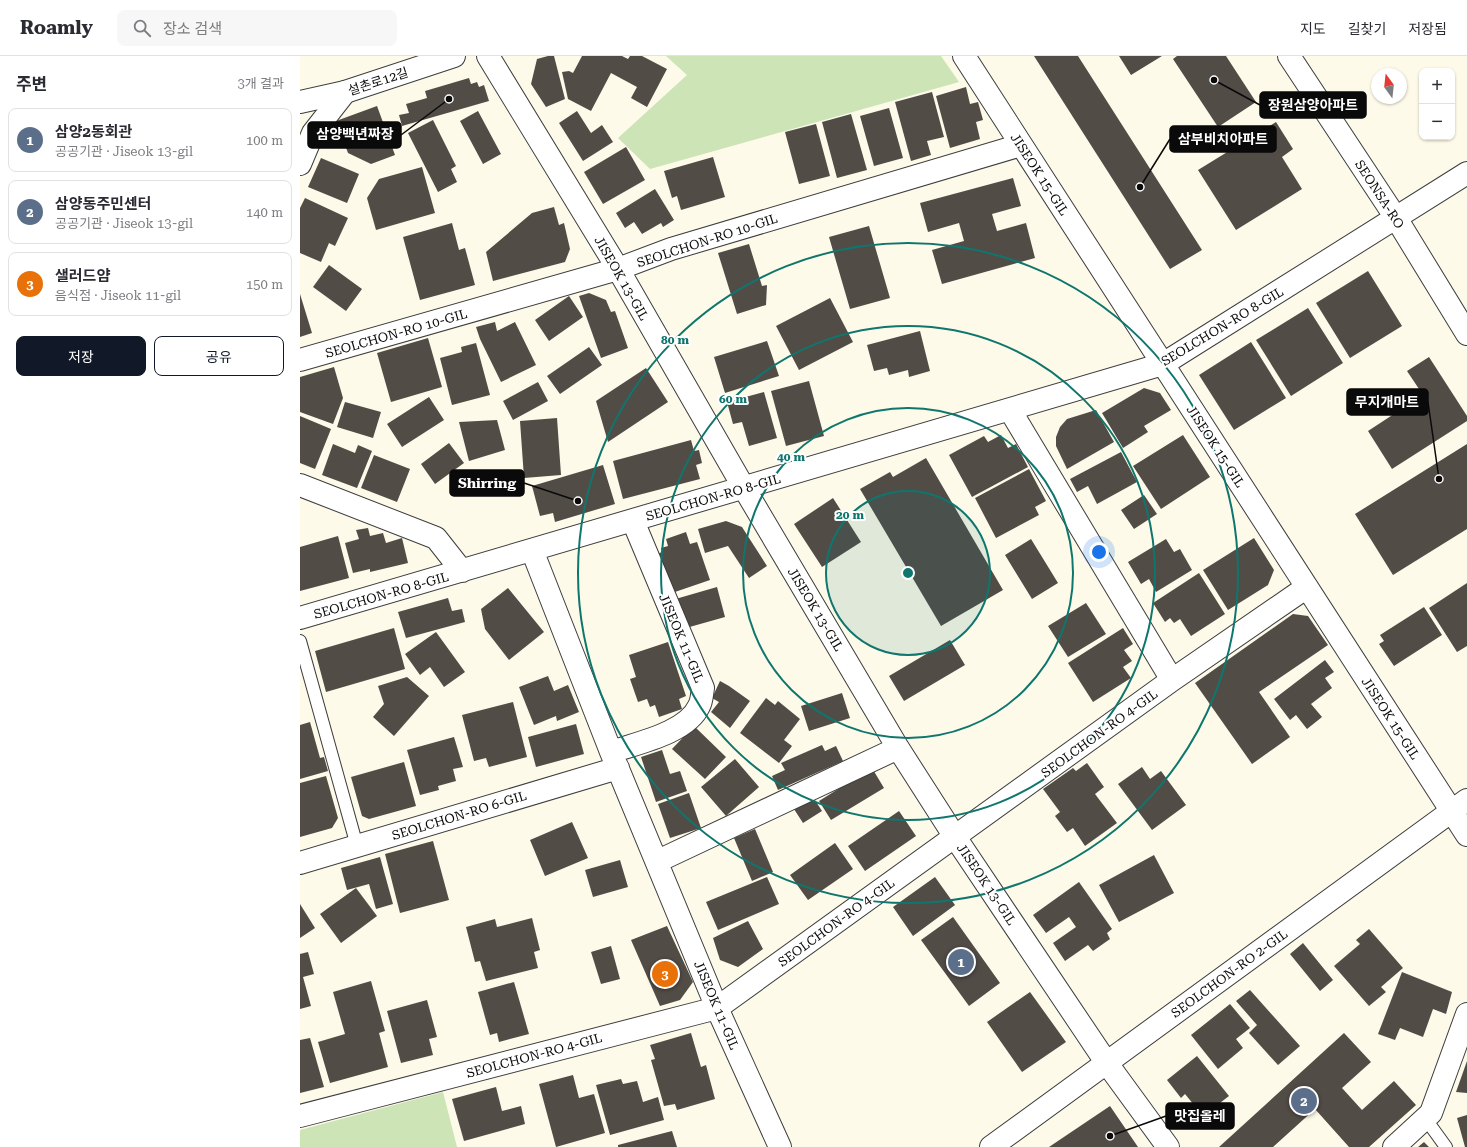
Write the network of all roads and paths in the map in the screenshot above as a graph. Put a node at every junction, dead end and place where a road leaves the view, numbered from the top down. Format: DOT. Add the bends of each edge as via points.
graph roads {
  1 [pos="454,56"];
  2 [pos="488,56"];
  3 [pos="964,56"];
  4 [pos="1289,56"];
  5 [pos="345,92"];
  6 [pos="300,102"];
  7 [pos="1021,145"];
  8 [pos="300,164"];
  9 [pos="1467,173"];
  10 [pos="1396,218"];
  11 [pos="618,269"];
  12 [pos="1467,334"];
  13 [pos="300,360"];
  14 [pos="1163,364"];
  15 [pos="1010,410"];
  16 [pos="300,485"];
  17 [pos="744,488"];
  18 [pos="633,521"];
  19 [pos="532,550"];
  20 [pos="462,571"];
  21 [pos="1307,587"];
  22 [pos="300,618"];
  23 [pos="300,641"];
  24 [pos="1172,680"];
  25 [pos="898,748"];
  26 [pos="614,760"];
  27 [pos="1459,806"];
  28 [pos="1467,835"];
  29 [pos="955,837"];
  30 [pos="356,846"];
  31 [pos="658,861"];
  32 [pos="300,863"];
  33 [pos="717,1008"];
  34 [pos="1467,1014"];
  35 [pos="1106,1062"];
  36 [pos="300,1116"];
  37 [pos="1425,1118"];
  38 [pos="780,1147"];
  39 [pos="991,1147"];
  40 [pos="1168,1147"];
  41 [pos="1394,1147"];
  42 [pos="1446,1147"];
  1 -- 5 [label="street, 설촌로12길"];
  2 -- 11 [label="street, JISEOK 13-GIL"];
  3 -- 7 [label="street, JISEOK 15-GIL"];
  4 -- 10 [label="street, SEONSA-RO"];
  5 -- 6 [label="street, 설촌로12길"];
  5 -- 8 [label="street" via="313,133"];
  7 -- 11 [label="street, SEOLCHON-RO 10-GIL" via="671,249"];
  7 -- 14 [label="street, JISEOK 15-GIL"];
  9 -- 10 [label="street, SEOLCHON-RO 8-GIL"];
  10 -- 12 [label="street, SEONSA-RO"];
  10 -- 14 [label="street, SEOLCHON-RO 8-GIL"];
  11 -- 13 [label="street, SEOLCHON-RO 10-GIL"];
  11 -- 17 [label="street, JISEOK 13-GIL"];
  14 -- 15 [label="street, SEOLCHON-RO 8-GIL"];
  14 -- 21 [label="street, JISEOK 15-GIL"];
  15 -- 17 [label="street, SEOLCHON-RO 8-GIL"];
  15 -- 24 [label="street"];
  16 -- 20 [label="street, SEOLCHON-RO 8-GIL" via="436,538"];
  17 -- 18 [label="street, SEOLCHON-RO 8-GIL"];
  17 -- 25 [label="street, JISEOK 13-GIL"];
  18 -- 19 [label="street, SEOLCHON-RO 8-GIL"];
  18 -- 26 [label="street, JISEOK 11-GIL" via="703,688 700,706 689,721"];
  19 -- 20 [label="street, SEOLCHON-RO 8-GIL"];
  19 -- 26 [label="street, JISEOK 11-GIL"];
  20 -- 22 [label="street, SEOLCHON-RO 8-GIL"];
  21 -- 24 [label="street, SEOLCHON-RO 4-GIL"];
  21 -- 27 [label="street, JISEOK 15-GIL"];
  23 -- 30 [label="lane"];
  24 -- 29 [label="street, SEOLCHON-RO 4-GIL"];
  25 -- 29 [label="street, JISEOK 13-GIL"];
  25 -- 31 [label="street"];
  26 -- 30 [label="street, SEOLCHON-RO 6-GIL"];
  26 -- 31 [label="street, JISEOK 11-GIL"];
  27 -- 28 [label="street, JISEOK 15-GIL"];
  27 -- 35 [label="street, SEOLCHON-RO 2-GIL"];
  29 -- 33 [label="street, SEOLCHON-RO 4-GIL"];
  29 -- 35 [label="street, JISEOK 13-GIL"];
  30 -- 32 [label="street, SEOLCHON-RO 6-GIL"];
  31 -- 33 [label="street, JISEOK 11-GIL"];
  33 -- 36 [label="street, SEOLCHON-RO 4-GIL"];
  33 -- 38 [label="street, JISEOK 11-GIL"];
  34 -- 37 [label="street" via="1431,1113"];
  35 -- 39 [label="street, SEOLCHON-RO 2-GIL"];
  35 -- 40 [label="street, JISEOK 13-GIL"];
  37 -- 41 [label="street"];
  37 -- 42 [label="lane"];
}
